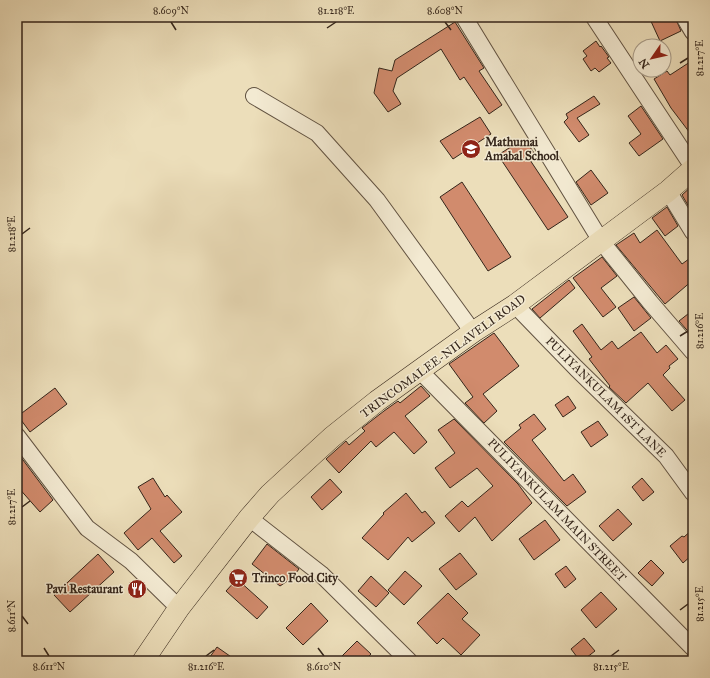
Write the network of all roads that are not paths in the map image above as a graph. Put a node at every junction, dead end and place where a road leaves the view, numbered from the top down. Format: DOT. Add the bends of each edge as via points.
graph roads {
  1 [pos="464,17"];
  2 [pos="594,17"];
  3 [pos="684,17"];
  4 [pos="693,32"];
  5 [pos="254,96"];
  6 [pos="693,168"];
  7 [pos="668,191"];
  8 [pos="693,232"];
  9 [pos="601,241"];
  10 [pos="515,305"];
  11 [pos="473,332"];
  12 [pos="693,352"];
  13 [pos="420,371"];
  14 [pos="17,436"];
  15 [pos="693,493"];
  16 [pos="249,518"];
  17 [pos="179,608"];
  18 [pos="693,648"];
  19 [pos="143,661"];
  20 [pos="409,661"];
  1 -- 9 [label="street"];
  2 -- 6 [label="street"];
  3 -- 4 [label="street"];
  5 -- 11 [label="street" via="317,133 377,200"];
  6 -- 7 [label="main road, TRINCOMALEE-NILAVELI ROAD"];
  7 -- 8 [label="street"];
  7 -- 9 [label="main road, TRINCOMALEE-NILAVELI ROAD"];
  9 -- 10 [label="main road, TRINCOMALEE-NILAVELI ROAD"];
  9 -- 12 [label="street"];
  10 -- 11 [label="main road, TRINCOMALEE-NILAVELI ROAD"];
  10 -- 15 [label="street, PULIYANKULAM 1ST LANE" via="666,456"];
  11 -- 13 [label="main road, TRINCOMALEE-NILAVELI ROAD"];
  13 -- 16 [label="main road, TRINCOMALEE-NILAVELI ROAD" via="332,437 270,494"];
  13 -- 18 [label="street, PULIYANKULAM MAIN STREET"];
  14 -- 17 [label="street" via="87,528 131,561"];
  16 -- 17 [label="main road, TRINCOMALEE-NILAVELI ROAD"];
  16 -- 20 [label="street" via="321,574"];
  17 -- 19 [label="main road, TRINCOMALEE-NILAVELI ROAD"];
}
